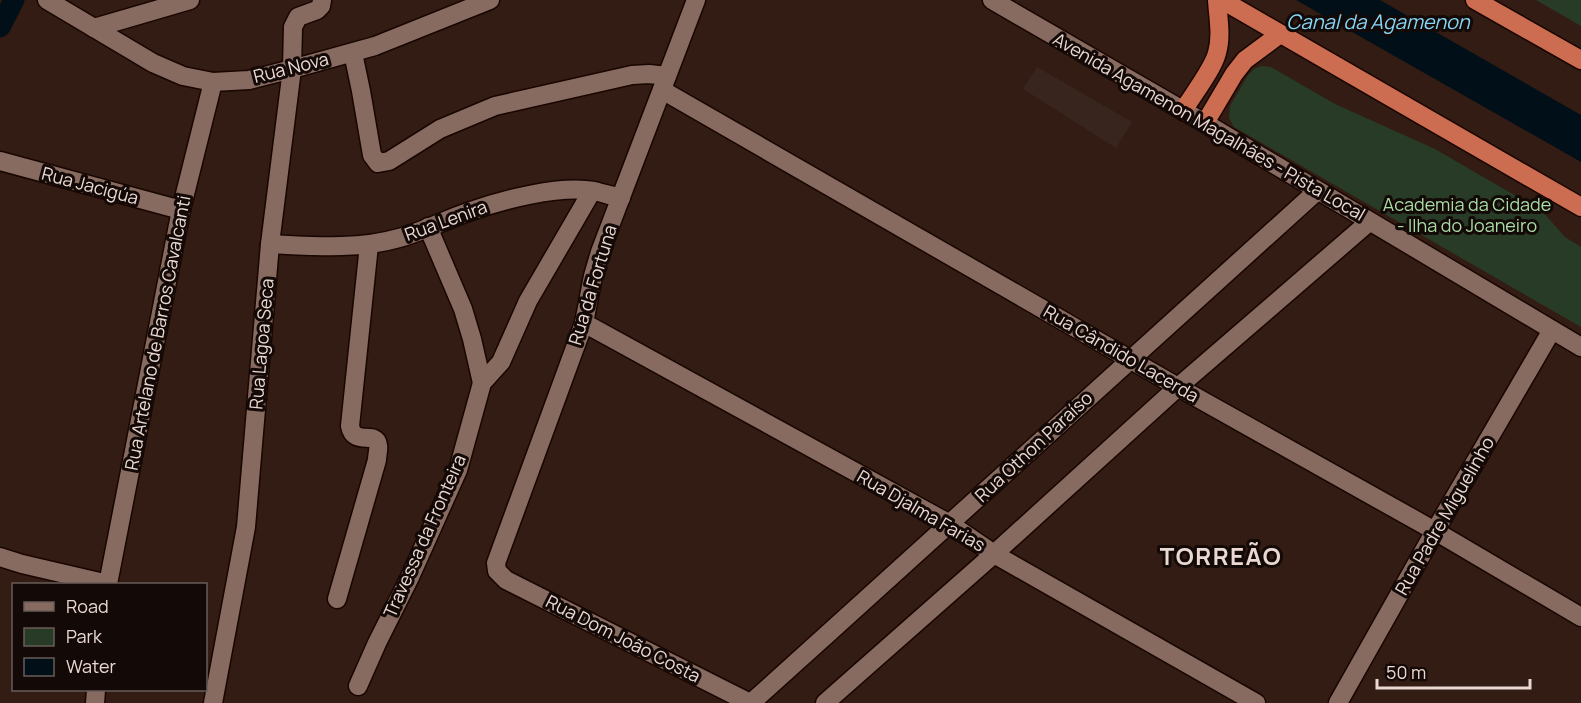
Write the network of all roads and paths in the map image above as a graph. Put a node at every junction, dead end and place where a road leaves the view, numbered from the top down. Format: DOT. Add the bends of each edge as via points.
graph roads {
  1 [pos="47,0"];
  2 [pos="190,0"];
  3 [pos="322,0"];
  4 [pos="490,0"];
  5 [pos="696,0"];
  6 [pos="992,0"];
  7 [pos="1217,0"];
  8 [pos="1221,0"];
  9 [pos="1475,0"];
  10 [pos="94,28"];
  11 [pos="1280,34"];
  12 [pos="353,53"];
  13 [pos="1581,60"];
  14 [pos="292,69"];
  15 [pos="213,82"];
  16 [pos="664,83"];
  17 [pos="1183,111"];
  18 [pos="1205,123"];
  19 [pos="0,161"];
  20 [pos="592,191"];
  21 [pos="1317,191"];
  22 [pos="621,198"];
  23 [pos="1581,207"];
  24 [pos="181,210"];
  25 [pos="1369,222"];
  26 [pos="429,227"];
  27 [pos="270,244"];
  28 [pos="369,245"];
  29 [pos="584,323"];
  30 [pos="1552,330"];
  31 [pos="1581,347"];
  32 [pos="1130,359"];
  33 [pos="482,383"];
  34 [pos="1178,387"];
  35 [pos="950,524"];
  36 [pos="1436,531"];
  37 [pos="994,554"];
  38 [pos="0,557"];
  39 [pos="497,571"];
  40 [pos="104,583"];
  41 [pos="108,583"];
  42 [pos="337,599"];
  43 [pos="1581,617"];
  44 [pos="358,686"];
  45 [pos="213,703"];
  46 [pos="751,703"];
  47 [pos="825,703"];
  48 [pos="1256,703"];
  49 [pos="1338,703"];
  1 -- 10 [label="street, Rua Nova"];
  2 -- 10 [label="street"];
  3 -- 14 [label="street, Rua Lagoa Seca" via="317,10 298,17 293,27"];
  4 -- 12 [label="street, Rua Nova"];
  5 -- 16 [label="street, Rua da Fortuna"];
  6 -- 17 [label="street, Avenida Agamenon Magalhães - Pista Local"];
  7 -- 17 [label="highway" via="1218,52"];
  8 -- 11 [label="highway"];
  9 -- 13 [label="highway"];
  10 -- 15 [label="street, Rua Nova" via="153,63 183,76"];
  11 -- 18 [label="highway" via="1245,60"];
  11 -- 23 [label="highway"];
  12 -- 14 [label="street, Rua Nova"];
  12 -- 16 [label="street" via="372,155 378,163 440,129 495,106 632,75 649,74"];
  14 -- 15 [label="street, Rua Nova" via="249,80"];
  14 -- 27 [label="street, Rua Lagoa Seca"];
  15 -- 24 [label="street, Rua Artelano de Barros Cavalcanti"];
  16 -- 22 [label="street, Rua da Fortuna"];
  16 -- 32 [label="street, Rua Cândido Lacerda"];
  17 -- 18 [label="street, Avenida Agamenon Magalhães - Pista Local"];
  18 -- 21 [label="street, Avenida Agamenon Magalhães - Pista Local"];
  19 -- 24 [label="street, Rua Jacigúa"];
  20 -- 22 [label="street, Rua Lenira"];
  20 -- 26 [label="street, Rua Lenira" via="559,190 512,198"];
  20 -- 33 [label="street, Travessa da Fronteira" via="528,301 501,362"];
  21 -- 25 [label="street, Avenida Agamenon Magalhães - Pista Local"];
  21 -- 32 [label="street, Rua Othon Paraíso"];
  22 -- 29 [label="street, Rua da Fortuna" via="593,276"];
  24 -- 41 [label="street, Rua Artelano de Barros Cavalcanti"];
  25 -- 30 [label="street, Avenida Agamenon Magalhães - Pista Local"];
  25 -- 34 [label="street"];
  26 -- 28 [label="street, Rua Lenira"];
  26 -- 33 [label="street, Travessa da Fronteira" via="463,309"];
  27 -- 28 [label="street, Rua Lenira"];
  27 -- 45 [label="street, Rua Lagoa Seca" via="246,528"];
  28 -- 42 [label="street" via="350,426 353,435 376,441 377,460"];
  29 -- 35 [label="street, Rua Djalma Farias"];
  29 -- 39 [label="street, Rua da Fortuna" via="496,563"];
  30 -- 31 [label="street, Avenida Agamenon Magalhães - Pista Local"];
  30 -- 36 [label="street, Rua Padre Miguelinho"];
  32 -- 34 [label="street, Rua Cândido Lacerda"];
  32 -- 35 [label="street, Rua Othon Paraíso"];
  33 -- 44 [label="street, Travessa da Fronteira" via="458,470"];
  34 -- 36 [label="street, Rua Cândido Lacerda"];
  34 -- 37 [label="street"];
  35 -- 37 [label="street, Rua Djalma Farias"];
  35 -- 46 [label="street, Rua Othon Paraíso"];
  36 -- 43 [label="street, Rua Cândido Lacerda"];
  36 -- 49 [label="street, Rua Padre Miguelinho"];
  37 -- 47 [label="street"];
  37 -- 48 [label="street, Rua Djalma Farias"];
  38 -- 40 [label="street"];
  39 -- 46 [label="street, Rua Dom João Costa" via="506,580"];
}
